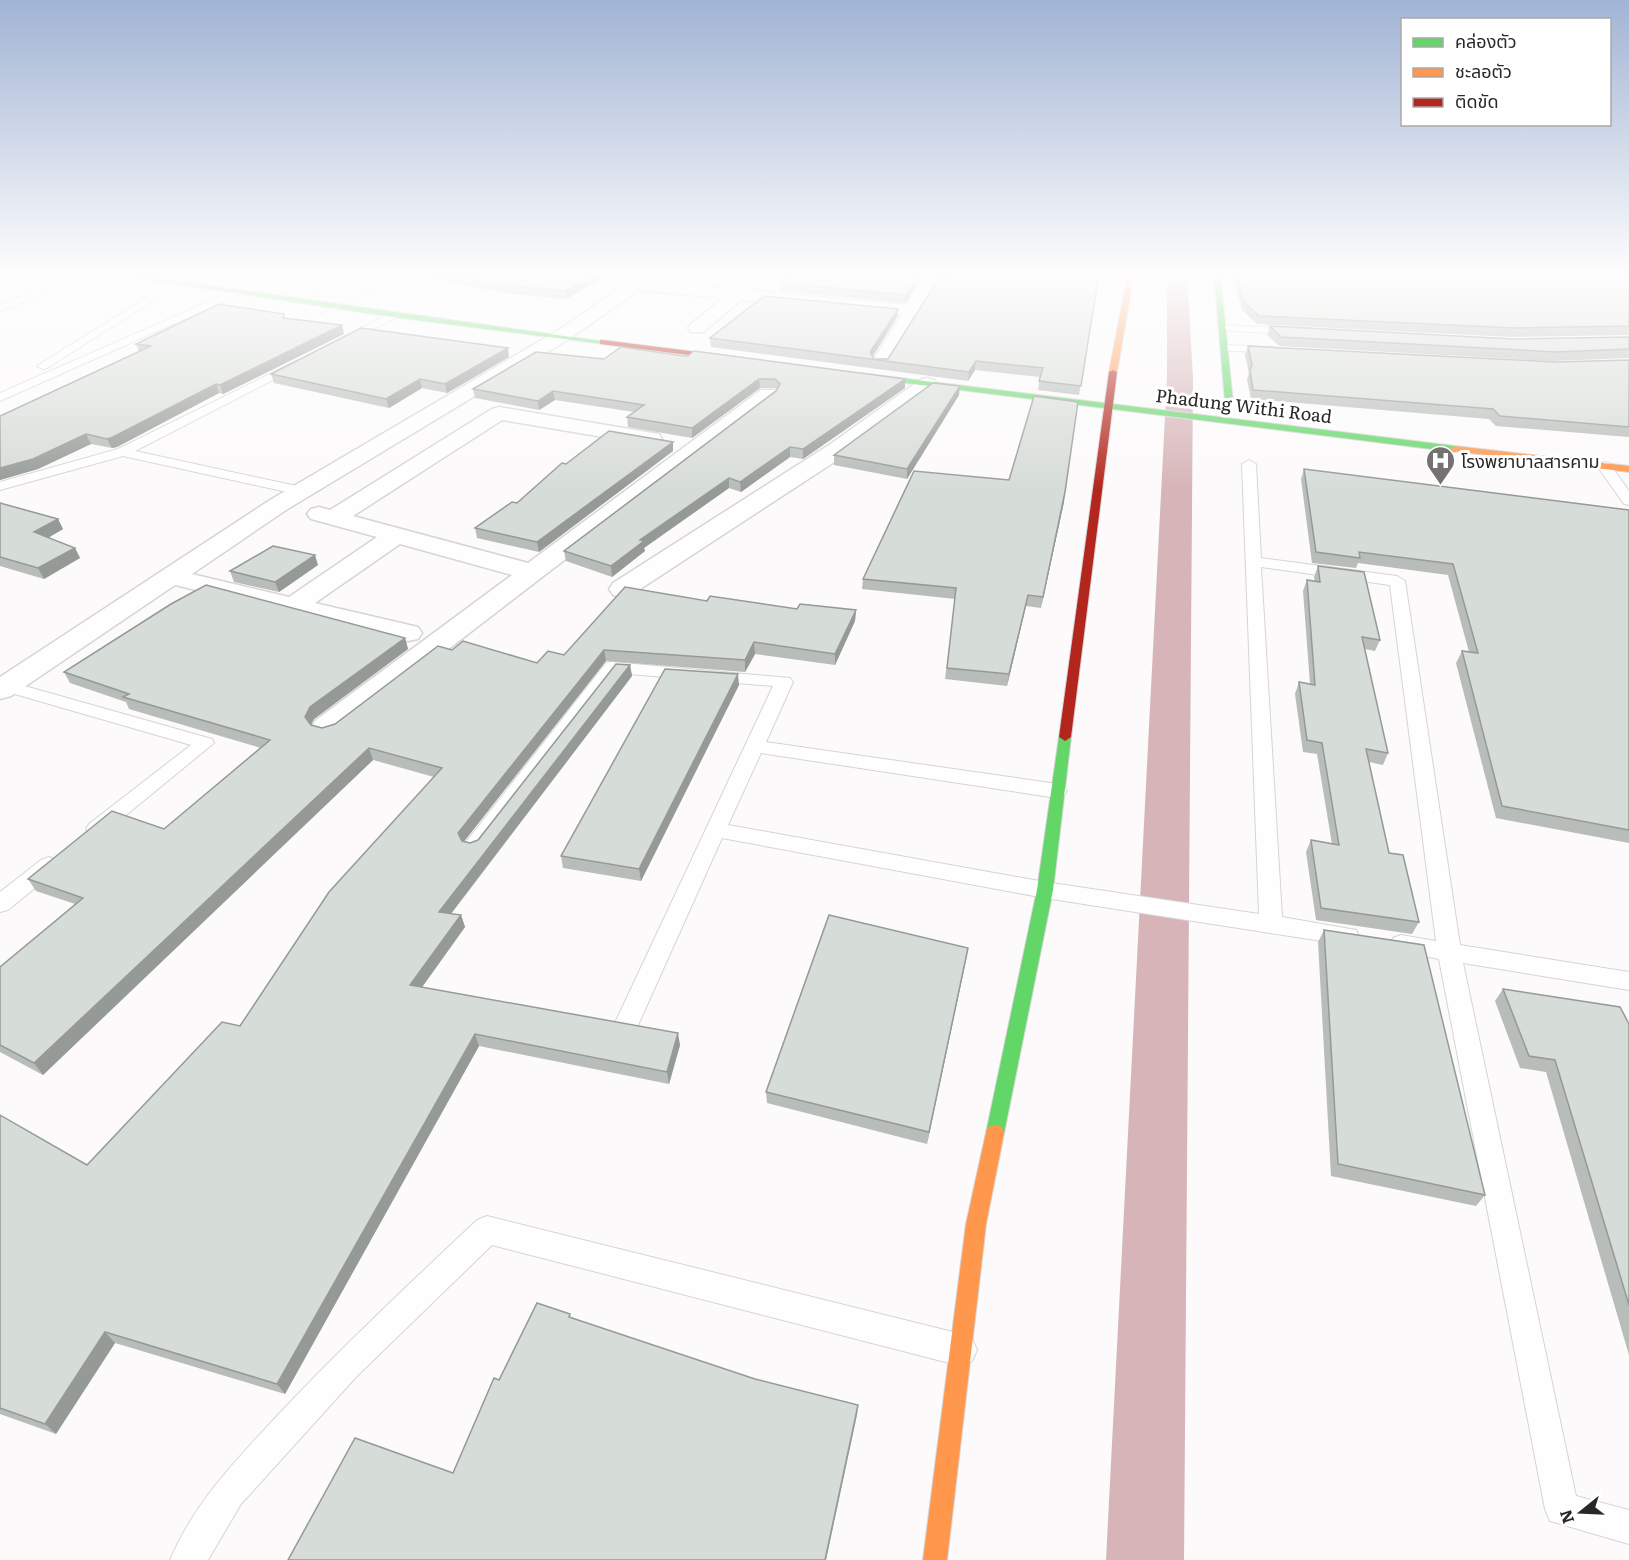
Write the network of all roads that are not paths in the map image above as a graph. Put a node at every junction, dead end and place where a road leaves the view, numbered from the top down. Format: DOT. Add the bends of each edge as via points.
graph roads {
  1 [pos="77,346"];
  2 [pos="100,346"];
  3 [pos="115,346"];
  4 [pos="535,346"];
  5 [pos="674,346"];
  6 [pos="891,346"];
  7 [pos="1115,346"];
  8 [pos="1225,348"];
  9 [pos="1283,351"];
  10 [pos="310,357"];
  11 [pos="751,360"];
  12 [pos="881,362"];
  13 [pos="73,364"];
  14 [pos="845,373"];
  15 [pos="927,384"];
  16 [pos="1105,388"];
  17 [pos="1129,391"];
  18 [pos="768,394"];
  19 [pos="0,395"];
  20 [pos="1229,402"];
  21 [pos="1107,407"];
  22 [pos="698,447"];
  23 [pos="123,452"];
  24 [pos="1249,464"];
  25 [pos="1604,466"];
  26 [pos="1629,469"];
  27 [pos="0,486"];
  28 [pos="301,491"];
  29 [pos="1629,501"];
  30 [pos="278,505"];
  31 [pos="333,518"];
  32 [pos="397,535"];
  33 [pos="1253,561"];
  34 [pos="531,572"];
  35 [pos="169,576"];
  36 [pos="622,590"];
  37 [pos="293,606"];
  38 [pos="408,633"];
  39 [pos="3,688"];
  40 [pos="327,727"];
  41 [pos="755,746"];
  42 [pos="1057,791"];
  43 [pos="715,830"];
  44 [pos="84,838"];
  45 [pos="472,846"];
  46 [pos="65,853"];
  47 [pos="1046,890"];
  48 [pos="0,904"];
  49 [pos="1271,924"];
  50 [pos="1449,951"];
  51 [pos="1629,981"];
  52 [pos="626,1025"];
  53 [pos="961,1350"];
  54 [pos="1629,1527"];
  55 [pos="188,1560"];
  56 [pos="935,1560"];
  1 -- 19 [label="lane"];
  2 -- 13 [label="lane"];
  3 -- 13 [label="lane"];
  4 -- 28 [label="street"];
  5 -- 11 [label="main road"];
  6 -- 12 [label="street"];
  7 -- 16 [label="main road"];
  8 -- 9 [label="lane"];
  8 -- 20 [label="main road"];
  10 -- 23 [label="lane"];
  13 -- 19 [label="lane"];
  14 -- 15 [label="main road, Phadung Withi Road"];
  15 -- 21 [label="main road, Phadung Withi Road"];
  15 -- 36 [label="street" via="837,450"];
  16 -- 17 [label="main road, Phadung Withi Road"];
  16 -- 21 [label="main road"];
  18 -- 22 [label="street"];
  21 -- 25 [label="main road, Phadung Withi Road"];
  21 -- 42 [label="main road"];
  22 -- 31 [label="street" via="499,413"];
  22 -- 34 [label="street"];
  23 -- 27 [label="lane"];
  23 -- 28 [label="lane"];
  24 -- 33 [label="lane"];
  25 -- 26 [label="main road, Phadung Withi Road"];
  25 -- 29 [label="lane"];
  28 -- 30 [label="street"];
  30 -- 31 [label="street"];
  30 -- 35 [label="street"];
  31 -- 32 [label="street"];
  32 -- 34 [label="street"];
  32 -- 37 [label="street"];
  33 -- 49 [label="lane"];
  33 -- 50 [label="lane" via="1397,581"];
  34 -- 40 [label="street"];
  35 -- 37 [label="street"];
  35 -- 39 [label="street"];
  37 -- 38 [label="street"];
  39 -- 44 [label="lane" via="205,743"];
  41 -- 42 [label="lane"];
  41 -- 43 [label="lane"];
  41 -- 45 [label="lane" via="784,682 612,667"];
  42 -- 47 [label="main road"];
  43 -- 47 [label="lane"];
  43 -- 52 [label="lane"];
  46 -- 48 [label="lane"];
  47 -- 49 [label="lane"];
  47 -- 53 [label="main road" via="976,1224"];
  49 -- 50 [label="lane"];
  50 -- 51 [label="lane"];
  50 -- 54 [label="lane" via="1562,1509"];
  53 -- 55 [label="lane" via="487,1230 345,1366 229,1492"];
  53 -- 56 [label="main road"];
}
